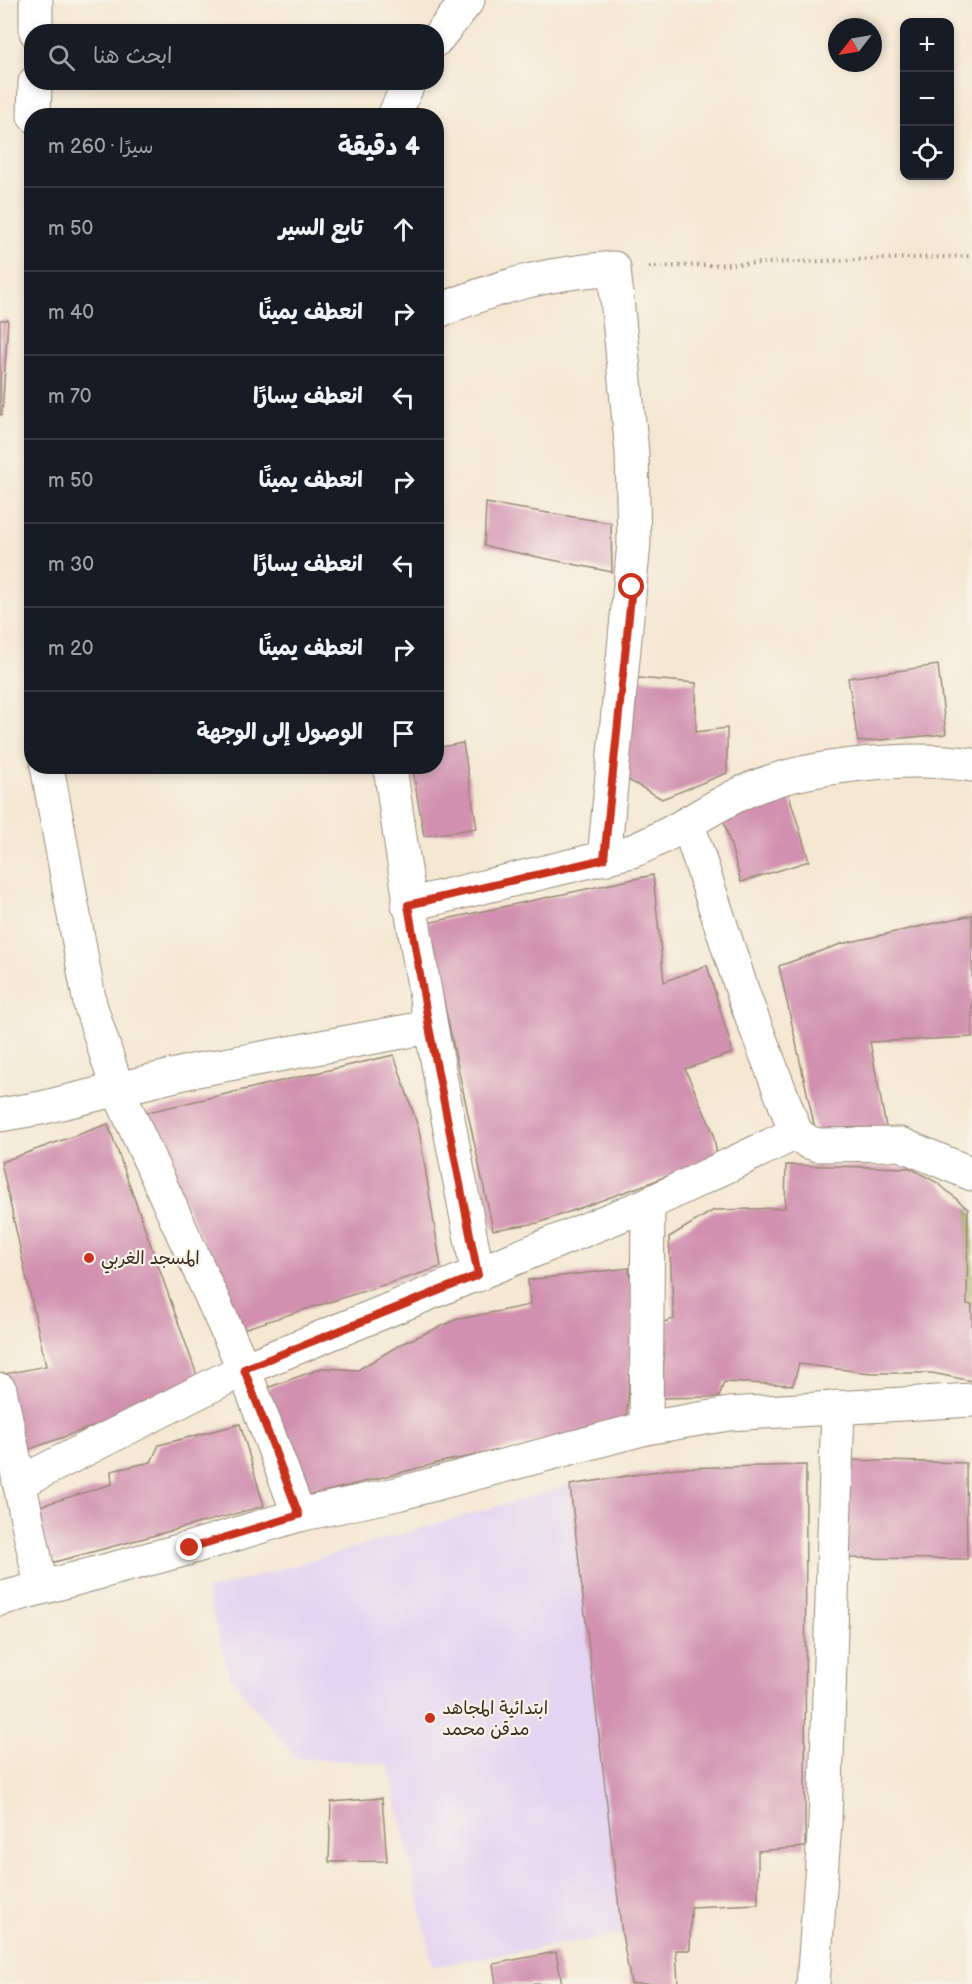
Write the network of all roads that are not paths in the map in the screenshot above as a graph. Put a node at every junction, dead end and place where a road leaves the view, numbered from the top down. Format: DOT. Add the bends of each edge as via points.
graph roads {
  1 [pos="36,0"];
  2 [pos="468,0"];
  3 [pos="36,24"];
  4 [pos="444,30"];
  5 [pos="34,90"];
  6 [pos="405,90"];
  7 [pos="34,108"];
  8 [pos="398,108"];
  9 [pos="444,309"];
  10 [pos="972,765"];
  11 [pos="48,774"];
  12 [pos="391,774"];
  13 [pos="688,824"];
  14 [pos="604,859"];
  15 [pos="408,905"];
  16 [pos="429,1027"];
  17 [pos="117,1088"];
  18 [pos="0,1115"];
  19 [pos="795,1133"];
  20 [pos="972,1174"];
  21 [pos="648,1204"];
  22 [pos="478,1275"];
  23 [pos="244,1369"];
  24 [pos="0,1390"];
  25 [pos="972,1400"];
  26 [pos="838,1407"];
  27 [pos="646,1428"];
  28 [pos="19,1483"];
  29 [pos="299,1515"];
  30 [pos="41,1586"];
  31 [pos="0,1599"];
  32 [pos="813,1984"];
  1 -- 3 [label="street"];
  2 -- 4 [label="street"];
  5 -- 7 [label="street"];
  6 -- 8 [label="street"];
  9 -- 14 [label="street" via="531,278 614,268 632,453 634,543"];
  10 -- 13 [label="street" via="925,760 879,762 779,778 717,805"];
  11 -- 17 [label="street" via="90,1004"];
  12 -- 15 [label="street"];
  13 -- 14 [label="street" via="662,839"];
  13 -- 19 [label="street" via="745,999"];
  14 -- 15 [label="street"];
  15 -- 16 [label="street"];
  16 -- 17 [label="street"];
  16 -- 22 [label="street"];
  17 -- 18 [label="street"];
  17 -- 23 [label="street"];
  19 -- 20 [label="street" via="818,1144 900,1144"];
  19 -- 21 [label="street"];
  21 -- 22 [label="street"];
  21 -- 27 [label="street"];
  22 -- 23 [label="street"];
  23 -- 28 [label="street"];
  23 -- 29 [label="street"];
  24 -- 28 [label="street"];
  25 -- 26 [label="street"];
  26 -- 27 [label="street" via="729,1414"];
  26 -- 32 [label="street" via="825,1822"];
  27 -- 29 [label="street" via="397,1494"];
  28 -- 30 [label="street"];
  29 -- 30 [label="street"];
  30 -- 31 [label="street"];
}
